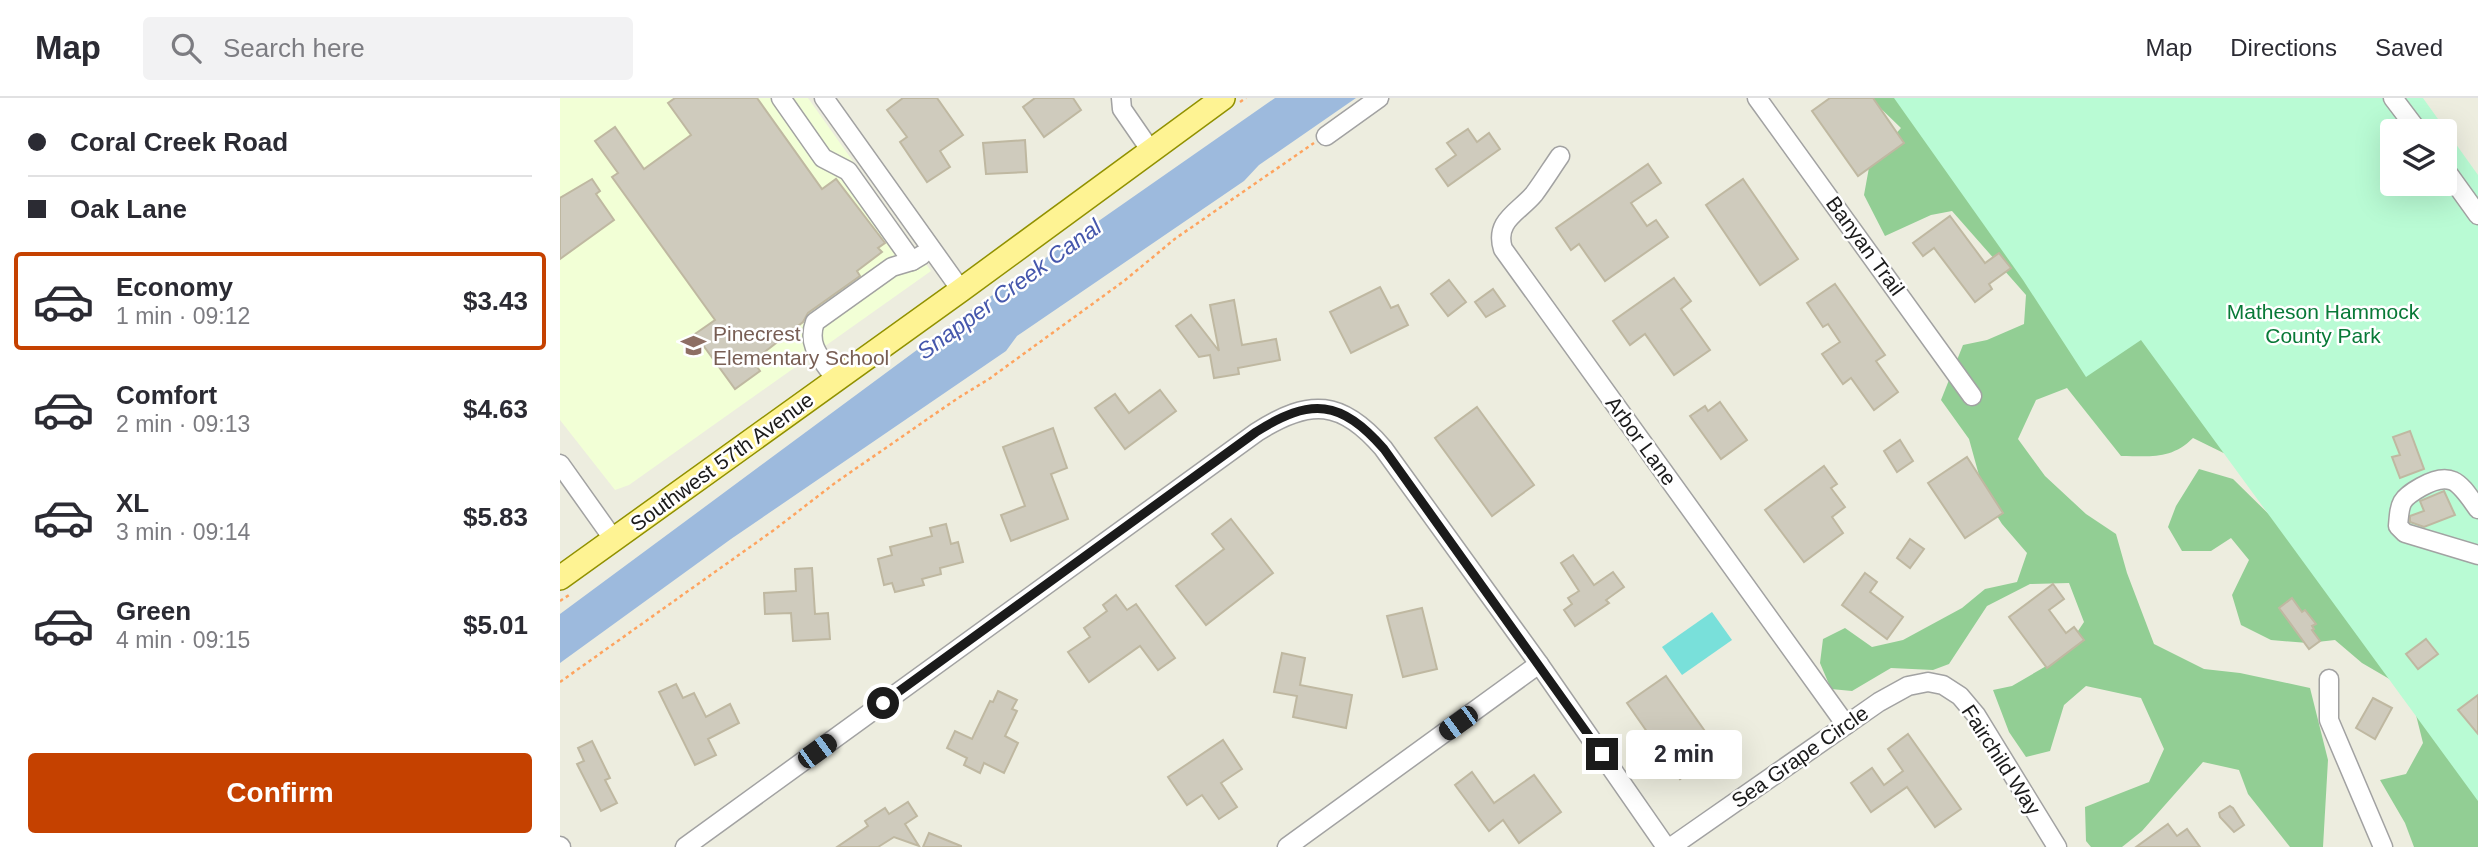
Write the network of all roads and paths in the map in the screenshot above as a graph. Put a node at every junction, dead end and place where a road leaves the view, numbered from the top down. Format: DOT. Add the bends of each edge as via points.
graph roads {
  1 [pos="781,98"];
  2 [pos="824,98"];
  3 [pos="1106,98"];
  4 [pos="1223,98"];
  5 [pos="1379,98"];
  6 [pos="1757,98"];
  7 [pos="2393,98"];
  8 [pos="1121,103"];
  9 [pos="2409,119"];
  10 [pos="1326,136"];
  11 [pos="1151,151"];
  12 [pos="1560,156"];
  13 [pos="2457,186"];
  14 [pos="893,195"];
  15 [pos="874,208"];
  16 [pos="2478,215"];
  17 [pos="931,248"];
  18 [pos="912,261"];
  19 [pos="961,290"];
  20 [pos="836,380"];
  21 [pos="1972,396"];
  22 [pos="560,464"];
  23 [pos="2478,509"];
  24 [pos="614,540"];
  25 [pos="2478,555"];
  26 [pos="560,579"];
  27 [pos="1539,664"];
  28 [pos="2329,679"];
  29 [pos="560,682"];
  30 [pos="1936,683"];
  31 [pos="1846,725"];
  32 [pos="685,847"];
  33 [pos="1287,847"];
  34 [pos="1668,847"];
  35 [pos="2057,847"];
  36 [pos="2383,847"];
  1 -- 15 [label="street" via="823,158 844,167"];
  2 -- 14 [label="street"];
  3 -- 8 [label="street" via="1110,104"];
  4 -- 11 [label="main road, Southwest 57th Avenue"];
  5 -- 10 [label="street"];
  6 -- 21 [label="street, Banyan Trail"];
  7 -- 9 [label="street"];
  8 -- 11 [label="street"];
  10 -- 29 [label="path" via="1176,238 989,379 835,483"];
  11 -- 19 [label="main road, Southwest 57th Avenue"];
  12 -- 31 [label="street, Arbor Lane" via="1534,194 1505,223 1503,249"];
  13 -- 16 [label="street"];
  14 -- 15 [label="street"];
  14 -- 17 [label="street"];
  15 -- 18 [label="street"];
  17 -- 18 [label="street"];
  17 -- 19 [label="street"];
  18 -- 20 [label="street" via="892,267 815,322 813,345"];
  19 -- 20 [label="main road, Southwest 57th Avenue"];
  20 -- 24 [label="main road, Southwest 57th Avenue"];
  22 -- 24 [label="street"];
  23 -- 25 [label="street" via="2462,487 2436,478 2400,502 2398,526 2405,533"];
  24 -- 26 [label="main road, Southwest 57th Avenue"];
  27 -- 32 [label="street" via="1373,436 1338,410 1297,412 1256,432"];
  27 -- 33 [label="street"];
  27 -- 34 [label="street"];
  28 -- 36 [label="street" via="2329,720"];
  30 -- 31 [label="street, Sea Grape Circle" via="1917,683 1899,690"];
  30 -- 35 [label="street, Fairchild Way" via="1972,709"];
  31 -- 34 [label="street, Sea Grape Circle"];
}
